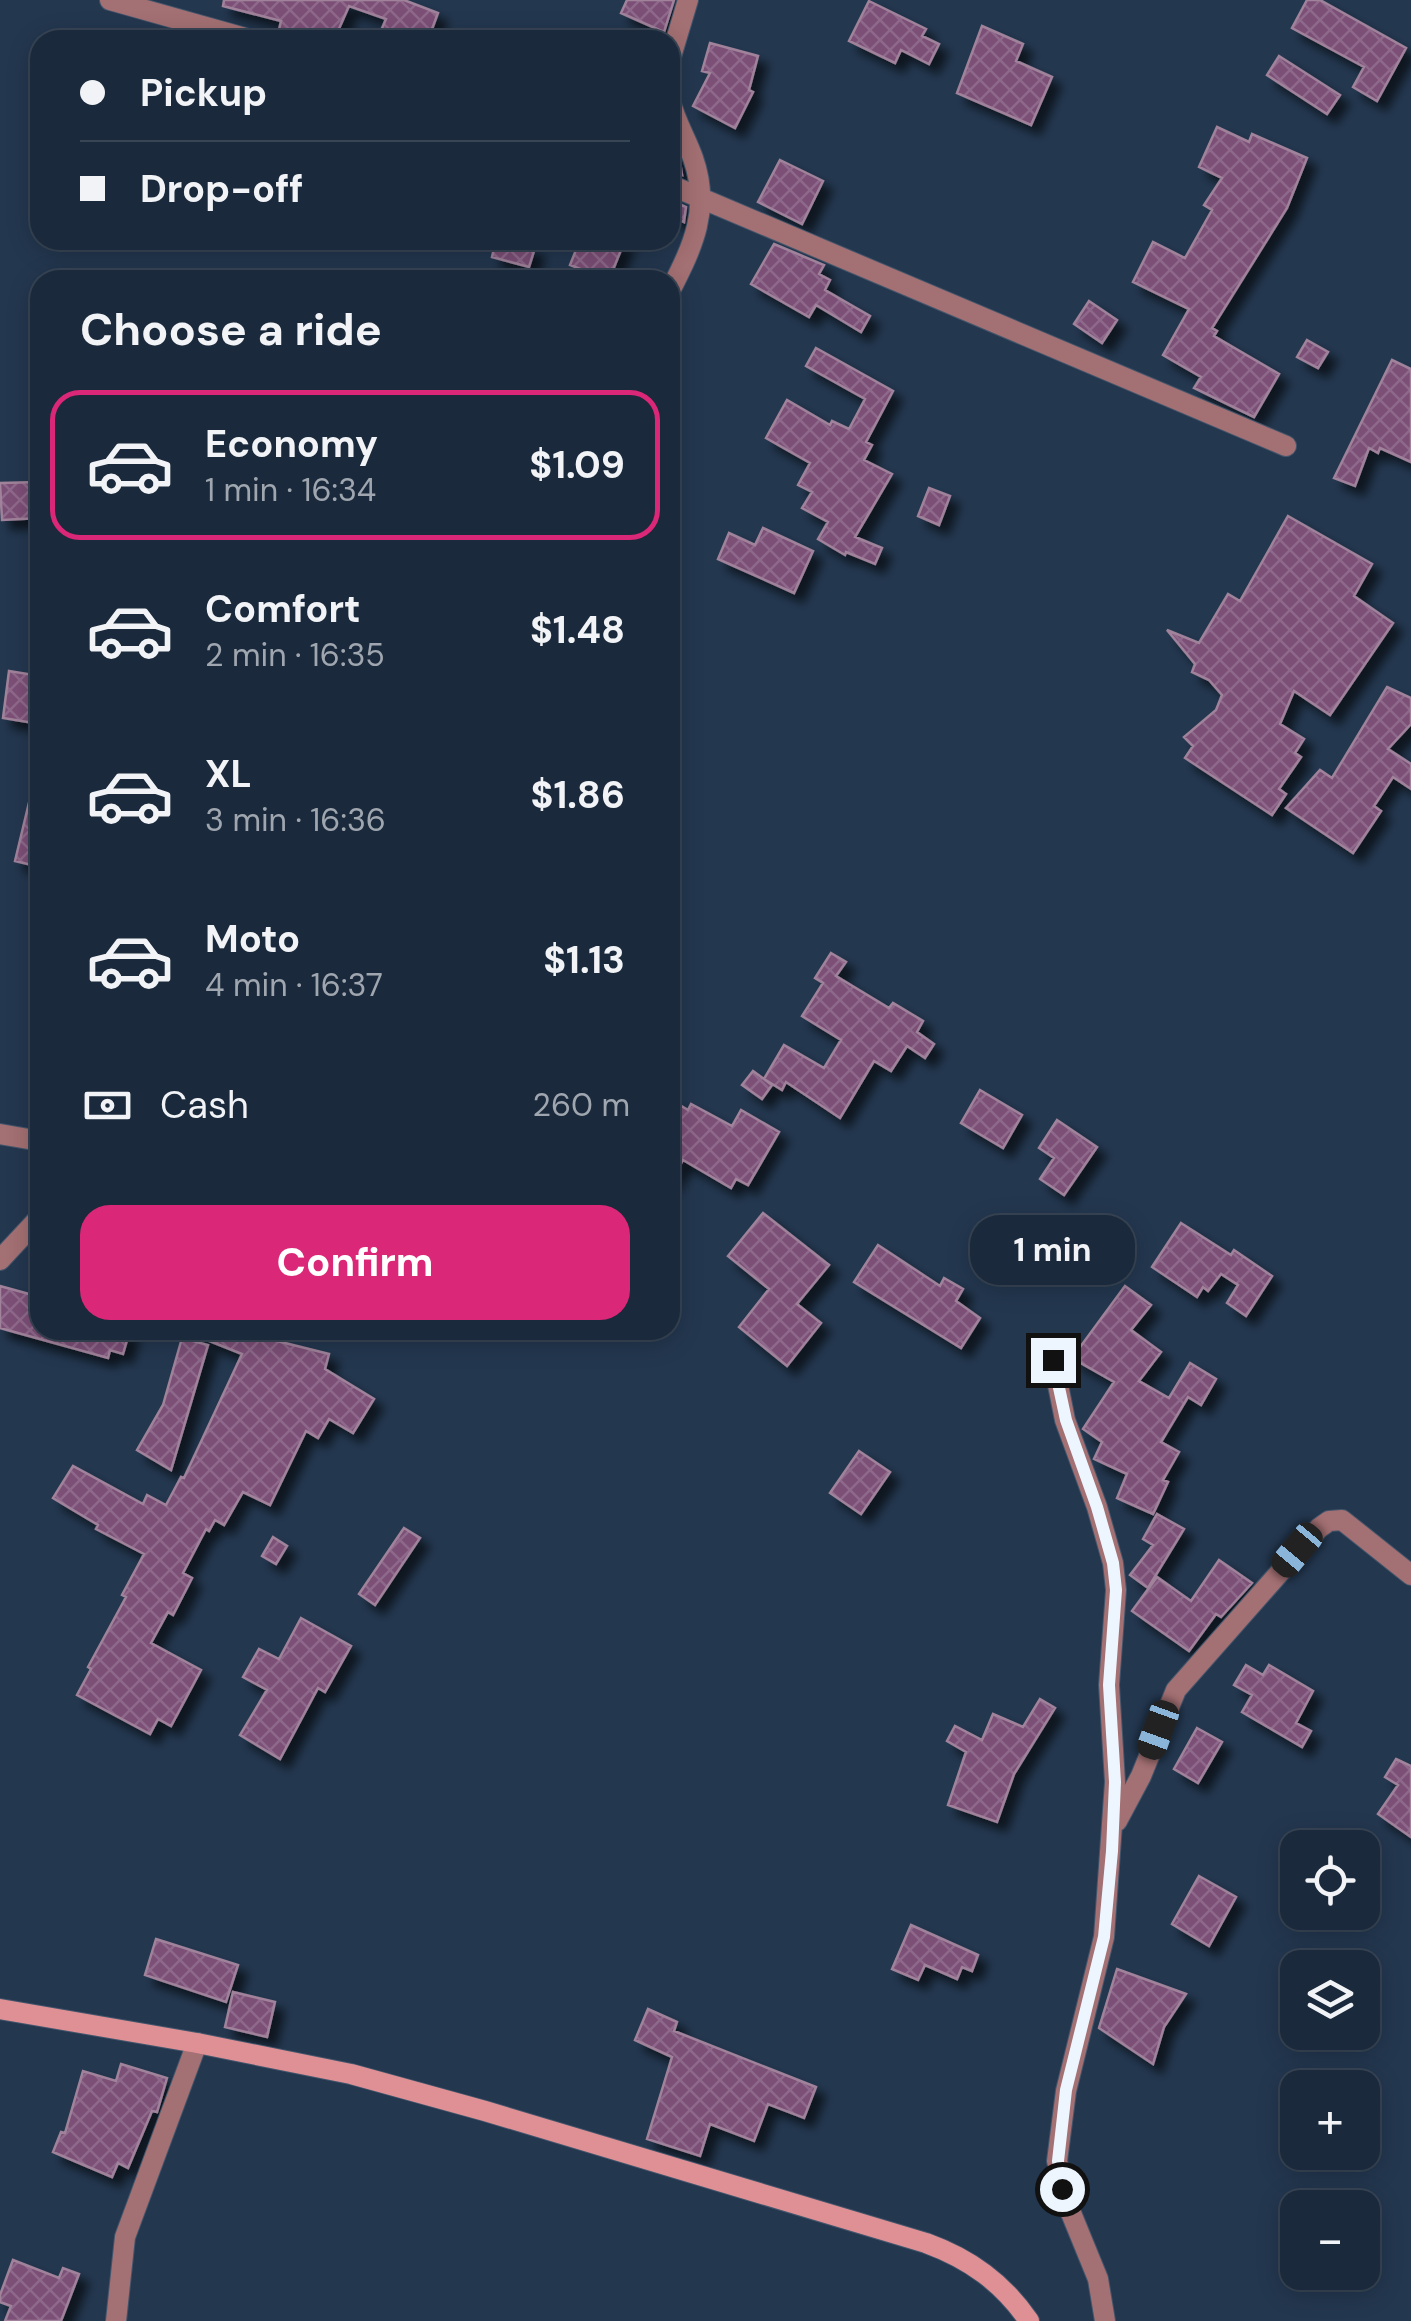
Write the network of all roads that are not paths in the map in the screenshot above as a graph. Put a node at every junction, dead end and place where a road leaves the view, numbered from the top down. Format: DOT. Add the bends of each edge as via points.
graph roads {
  1 [pos="110,0"];
  2 [pos="688,0"];
  3 [pos="216,30"];
  4 [pos="679,30"];
  5 [pos="680,125"];
  6 [pos="680,190"];
  7 [pos="702,200"];
  8 [pos="680,272"];
  9 [pos="1286,446"];
  10 [pos="0,1134"];
  11 [pos="30,1139"];
  12 [pos="30,1227"];
  13 [pos="0,1260"];
  14 [pos="1053,1360"];
  15 [pos="1411,1574"];
  16 [pos="1113,1829"];
  17 [pos="0,2009"];
  18 [pos="197,2043"];
  19 [pos="116,2321"];
  20 [pos="1029,2321"];
  21 [pos="1105,2321"];
  1 -- 3 [label="street"];
  2 -- 4 [label="street"];
  5 -- 7 [label="street"];
  6 -- 7 [label="street"];
  7 -- 8 [label="street" via="694,246"];
  7 -- 9 [label="street"];
  10 -- 11 [label="street"];
  12 -- 13 [label="street"];
  14 -- 16 [label="street" via="1114,1576"];
  15 -- 16 [label="street" via="1342,1520 1319,1528 1176,1690"];
  16 -- 21 [label="street" via="1104,1937 1066,2090 1058,2161 1070,2214 1098,2279"];
  17 -- 18 [label="main road"];
  18 -- 19 [label="street" via="125,2237"];
  18 -- 20 [label="main road" via="414,2091 926,2243 987,2275"];
}
